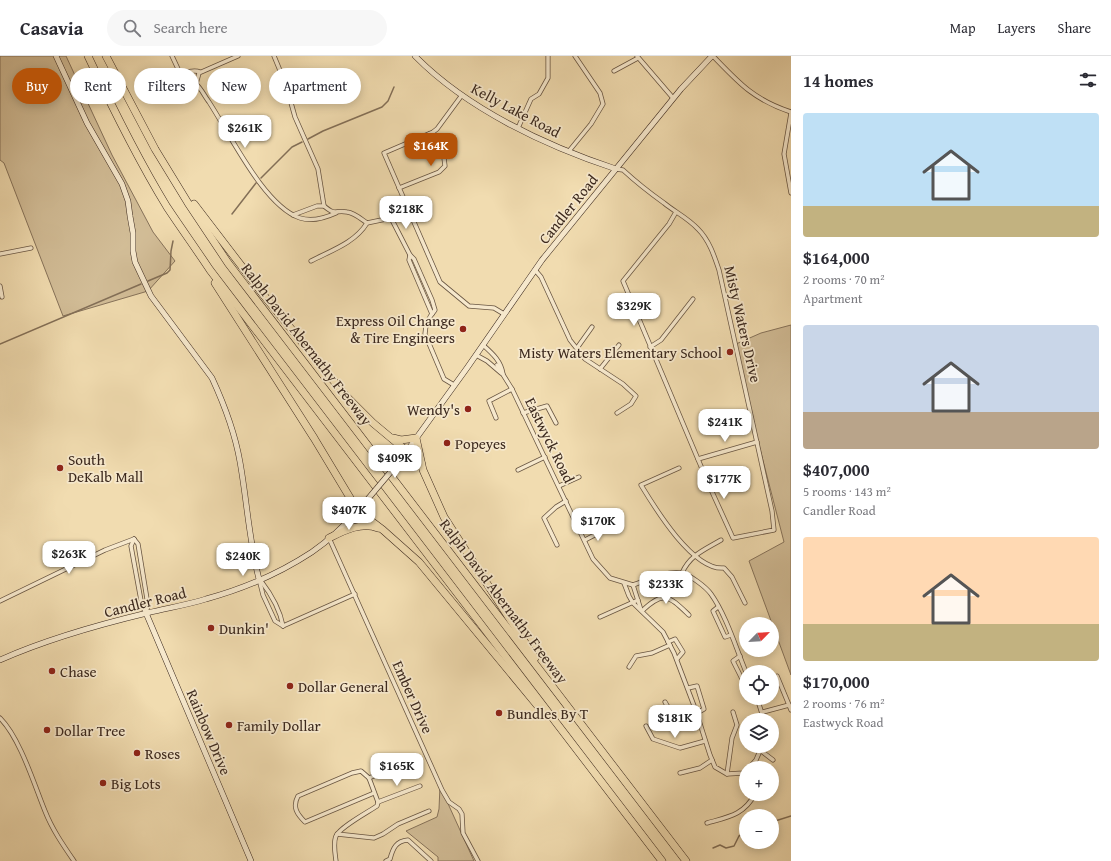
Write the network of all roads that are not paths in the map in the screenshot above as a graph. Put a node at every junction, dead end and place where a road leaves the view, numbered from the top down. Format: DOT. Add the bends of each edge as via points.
graph roads {
  1 [pos="56,56"];
  2 [pos="88,56"];
  3 [pos="106,56"];
  4 [pos="172,56"];
  5 [pos="238,56"];
  6 [pos="274,56"];
  7 [pos="415,56"];
  8 [pos="548,56"];
  9 [pos="575,56"];
  10 [pos="712,56"];
  11 [pos="638,57"];
  12 [pos="176,68"];
  13 [pos="614,70"];
  14 [pos="200,72"];
  15 [pos="199,75"];
  16 [pos="199,88"];
  17 [pos="462,95"];
  18 [pos="673,98"];
  19 [pos="791,112"];
  20 [pos="518,128"];
  21 [pos="429,134"];
  22 [pos="155,149"];
  23 [pos="569,150"];
  24 [pos="616,169"];
  25 [pos="399,188"];
  26 [pos="791,193"];
  27 [pos="324,206"];
  28 [pos="676,212"];
  29 [pos="336,213"];
  30 [pos="293,216"];
  31 [pos="367,223"];
  32 [pos="180,225"];
  33 [pos="31,248"];
  34 [pos="0,254"];
  35 [pos="311,261"];
  36 [pos="535,270"];
  37 [pos="0,286"];
  38 [pos="2,297"];
  39 [pos="693,299"];
  40 [pos="504,314"];
  41 [pos="592,327"];
  42 [pos="483,345"];
  43 [pos="619,345"];
  44 [pos="650,347"];
  45 [pos="577,348"];
  46 [pos="476,355"];
  47 [pos="499,361"];
  48 [pos="495,366"];
  49 [pos="600,369"];
  50 [pos="503,375"];
  51 [pos="454,385"];
  52 [pos="512,389"];
  53 [pos="523,413"];
  54 [pos="617,414"];
  55 [pos="496,418"];
  56 [pos="556,423"];
  57 [pos="390,437"];
  58 [pos="416,438"];
  59 [pos="757,442"];
  60 [pos="406,451"];
  61 [pos="545,457"];
  62 [pos="698,460"];
  63 [pos="421,463"];
  64 [pos="679,468"];
  65 [pos="518,470"];
  66 [pos="579,477"];
  67 [pos="559,486"];
  68 [pos="566,501"];
  69 [pos="358,511"];
  70 [pos="383,530"];
  71 [pos="611,530"];
  72 [pos="329,538"];
  73 [pos="134,539"];
  74 [pos="585,540"];
  75 [pos="720,540"];
  76 [pos="557,545"];
  77 [pos="696,555"];
  78 [pos="682,573"];
  79 [pos="260,579"];
  80 [pos="624,583"];
  81 [pos="633,585"];
  82 [pos="354,594"];
  83 [pos="638,600"];
  84 [pos="0,601"];
  85 [pos="633,603"];
  86 [pos="745,603"];
  87 [pos="718,607"];
  88 [pos="642,611"];
  89 [pos="146,613"];
  90 [pos="689,615"];
  91 [pos="600,617"];
  92 [pos="283,626"];
  93 [pos="731,635"];
  94 [pos="669,643"];
  95 [pos="739,654"];
  96 [pos="739,657"];
  97 [pos="0,660"];
  98 [pos="677,660"];
  99 [pos="629,667"];
  100 [pos="739,673"];
  101 [pos="779,681"];
  102 [pos="688,688"];
  103 [pos="665,702"];
  104 [pos="760,705"];
  105 [pos="788,705"];
  106 [pos="791,710"];
  107 [pos="696,712"];
  108 [pos="733,712"];
  109 [pos="763,712"];
  110 [pos="0,718"];
  111 [pos="577,719"];
  112 [pos="646,726"];
  113 [pos="705,741"];
  114 [pos="766,753"];
  115 [pos="712,760"];
  116 [pos="773,760"];
  117 [pos="409,761"];
  118 [pos="739,773"];
  119 [pos="680,774"];
  120 [pos="727,774"];
  121 [pos="369,778"];
  122 [pos="420,786"];
  123 [pos="606,789"];
  124 [pos="374,793"];
  125 [pos="750,801"];
  126 [pos="378,802"];
  127 [pos="429,811"];
  128 [pos="707,823"];
  129 [pos="336,834"];
  130 [pos="390,860"];
  131 [pos="74,861"];
  132 [pos="251,861"];
  133 [pos="336,861"];
  134 [pos="431,861"];
  135 [pos="478,861"];
  136 [pos="662,861"];
  137 [pos="686,861"];
  1 -- 79 [label="street" via="87,123 122,184 128,201 132,251 151,296 212,378 218,392 240,461 253,554"];
  2 -- 32 [label="highway, Ralph David Abernathy Freeway" via="133,147"];
  3 -- 22 [label="highway, Ralph David Abernathy Freeway"];
  4 -- 12 [label="street"];
  5 -- 14 [label="street"];
  6 -- 27 [label="street" via="286,84 295,117 318,169"];
  7 -- 17 [label="street, Kelly Lake Road"];
  8 -- 20 [label="street" via="548,78 539,94 531,99"];
  9 -- 23 [label="street" via="600,93 603,104 591,124"];
  10 -- 18 [label="street, Candler Road"];
  10 -- 19 [label="street" via="755,96"];
  11 -- 13 [label="street"];
  11 -- 18 [label="street"];
  14 -- 15 [label="street"];
  16 -- 30 [label="street" via="237,150 269,195"];
  17 -- 20 [label="street, Kelly Lake Road"];
  17 -- 21 [label="street" via="437,129"];
  18 -- 24 [label="street, Candler Road"];
  19 -- 26 [label="street" via="784,154"];
  20 -- 23 [label="street, Kelly Lake Road"];
  21 -- 25 [label="street" via="384,153"];
  21 -- 25 [label="street" via="444,158 445,166 439,172"];
  22 -- 57 [label="highway" via="189,198 315,359 355,405"];
  22 -- 111 [label="highway, Ralph David Abernathy Freeway" via="228,262"];
  23 -- 24 [label="street, Kelly Lake Road"];
  24 -- 28 [label="street, Misty Waters Drive" via="623,170"];
  24 -- 36 [label="street, Candler Road"];
  25 -- 40 [label="street" via="440,282 469,306 494,308"];
  27 -- 29 [label="street"];
  27 -- 30 [label="street" via="317,206"];
  28 -- 44 [label="street" via="623,281"];
  28 -- 59 [label="street, Misty Waters Drive" via="699,229 714,253"];
  29 -- 30 [label="street" via="319,220"];
  29 -- 31 [label="street" via="347,212"];
  31 -- 35 [label="street" via="355,238"];
  31 -- 51 [label="street" via="391,218 414,259 435,310 425,334 444,379"];
  32 -- 69 [label="highway"];
  32 -- 123 [label="highway, Ralph David Abernathy Freeway" via="227,292"];
  33 -- 34 [label="street"];
  36 -- 40 [label="street, Candler Road"];
  36 -- 45 [label="street" via="541,277 570,340"];
  37 -- 38 [label="street"];
  39 -- 44 [label="street" via="661,340"];
  40 -- 42 [label="street, Candler Road"];
  41 -- 45 [label="street"];
  42 -- 46 [label="street, Candler Road"];
  42 -- 47 [label="street, Eastwyck Road"];
  43 -- 49 [label="street"];
  44 -- 62 [label="street"];
  45 -- 49 [label="street" via="585,359"];
  46 -- 48 [label="street, Eastwyck Road"];
  46 -- 51 [label="street, Candler Road"];
  47 -- 48 [label="street"];
  47 -- 50 [label="street, Eastwyck Road"];
  48 -- 50 [label="street, Eastwyck Road"];
  49 -- 54 [label="street" via="636,396 631,404"];
  50 -- 52 [label="street, Eastwyck Road"];
  51 -- 58 [label="street, Candler Road"];
  52 -- 53 [label="street, Eastwyck Road"];
  52 -- 55 [label="street" via="489,401"];
  53 -- 56 [label="street" via="547,406"];
  53 -- 61 [label="street, Eastwyck Road"];
  57 -- 58 [label="highway" via="401,440"];
  57 -- 60 [label="highway"];
  58 -- 60 [label="street, Candler Road"];
  58 -- 63 [label="highway"];
  59 -- 62 [label="street"];
  59 -- 62 [label="street, Misty Waters Drive" via="774,530 733,538"];
  60 -- 63 [label="highway"];
  60 -- 69 [label="street, Candler Road, bridge"];
  61 -- 65 [label="street"];
  61 -- 67 [label="street, Eastwyck Road"];
  63 -- 111 [label="highway" via="444,517 512,624"];
  64 -- 77 [label="street" via="642,485 660,516 679,540"];
  66 -- 67 [label="street"];
  67 -- 68 [label="street, Eastwyck Road"];
  68 -- 74 [label="street, Eastwyck Road"];
  68 -- 76 [label="street" via="544,518"];
  69 -- 70 [label="highway"];
  69 -- 72 [label="street, Candler Road"];
  70 -- 72 [label="highway" via="366,525"];
  70 -- 123 [label="highway" via="419,562"];
  71 -- 74 [label="street" via="608,528"];
  72 -- 79 [label="street, Candler Road" via="313,552"];
  72 -- 82 [label="street, Ember Drive"];
  73 -- 84 [label="street" via="105,550"];
  73 -- 89 [label="street" via="138,544 148,605"];
  73 -- 89 [label="street" via="131,546 142,606"];
  74 -- 80 [label="street, Eastwyck Road" via="593,559 610,578"];
  75 -- 77 [label="street"];
  77 -- 78 [label="street" via="686,563"];
  77 -- 86 [label="street" via="711,565 724,568 732,577"];
  78 -- 81 [label="street" via="666,573"];
  78 -- 87 [label="street" via="710,592"];
  79 -- 89 [label="street, Candler Road" via="228,593"];
  79 -- 92 [label="street" via="270,592"];
  79 -- 92 [label="street" via="263,595 275,621"];
  80 -- 81 [label="street, Eastwyck Road"];
  80 -- 85 [label="street"];
  81 -- 83 [label="street"];
  82 -- 92 [label="street"];
  82 -- 135 [label="street, Ember Drive" via="442,790 449,802 462,814 463,833"];
  83 -- 85 [label="street"];
  83 -- 88 [label="street"];
  85 -- 88 [label="street"];
  85 -- 91 [label="street"];
  87 -- 93 [label="street"];
  87 -- 93 [label="street" via="713,611 725,637"];
  88 -- 90 [label="street" via="650,603 668,597"];
  88 -- 94 [label="street" via="663,632"];
  89 -- 97 [label="street, Candler Road" via="57,637"];
  89 -- 132 [label="street, Rainbow Drive"];
  93 -- 95 [label="street"];
  94 -- 98 [label="street"];
  94 -- 98 [label="street" via="676,640 683,652"];
  94 -- 99 [label="street" via="652,653 636,656"];
  96 -- 100 [label="street" via="733,661"];
  98 -- 102 [label="street"];
  101 -- 105 [label="street"];
  102 -- 107 [label="street"];
  102 -- 107 [label="street" via="697,686 704,709"];
  103 -- 107 [label="street" via="674,722"];
  104 -- 109 [label="street"];
  105 -- 106 [label="street"];
  105 -- 109 [label="street"];
  107 -- 113 [label="street"];
  108 -- 120 [label="street" via="737,725 732,738"];
  110 -- 131 [label="street" via="13,735 59,839"];
  111 -- 137 [label="highway, Ralph David Abernathy Freeway"];
  112 -- 113 [label="street" via="653,739 671,746 680,748"];
  113 -- 115 [label="street"];
  114 -- 116 [label="street"];
  115 -- 119 [label="street" via="700,768"];
  115 -- 120 [label="street" via="716,767"];
  117 -- 121 [label="street"];
  118 -- 120 [label="street"];
  121 -- 124 [label="street"];
  121 -- 124 [label="street" via="361,771 352,773 298,796 295,809 305,822"];
  122 -- 126 [label="street"];
  123 -- 136 [label="highway, Ralph David Abernathy Freeway"];
  124 -- 126 [label="street"];
  125 -- 128 [label="street" via="734,815"];
  126 -- 129 [label="street" via="377,806"];
  127 -- 129 [label="street" via="374,838"];
  129 -- 133 [label="street"];
  130 -- 134 [label="street" via="394,848 402,841 408,840"];
}
